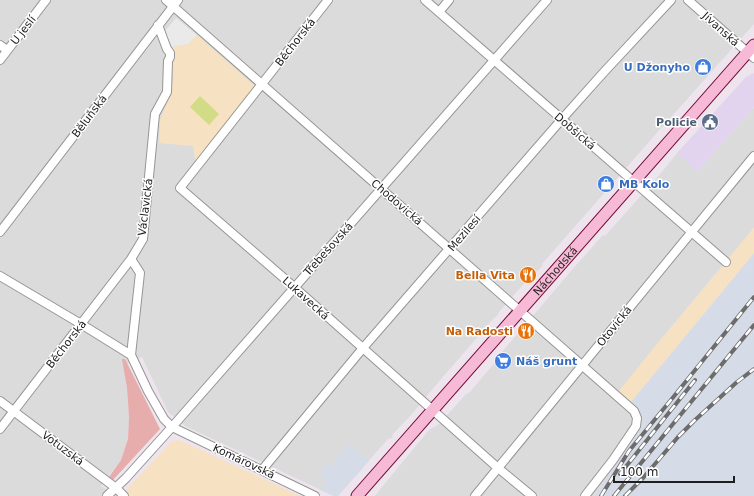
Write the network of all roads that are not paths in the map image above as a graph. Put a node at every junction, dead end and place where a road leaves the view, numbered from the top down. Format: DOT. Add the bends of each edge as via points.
graph roads {
  1 [pos="46,0"];
  2 [pos="166,0"];
  3 [pos="328,0"];
  4 [pos="425,0"];
  5 [pos="449,0"];
  6 [pos="547,0"];
  7 [pos="671,0"];
  8 [pos="688,0"];
  9 [pos="175,3"];
  10 [pos="439,12"];
  11 [pos="158,25"];
  12 [pos="0,45"];
  13 [pos="7,50"];
  14 [pos="752,52"];
  15 [pos="0,60"];
  16 [pos="495,61"];
  17 [pos="262,84"];
  18 [pos="562,119"];
  19 [pos="754,156"];
  20 [pos="634,182"];
  21 [pos="381,189"];
  22 [pos="0,232"];
  23 [pos="692,232"];
  24 [pos="450,249"];
  25 [pos="131,259"];
  26 [pos="726,262"];
  27 [pos="0,276"];
  28 [pos="294,287"];
  29 [pos="520,310"];
  30 [pos="82,324"];
  31 [pos="363,348"];
  32 [pos="131,356"];
  33 [pos="582,366"];
  34 [pos="0,400"];
  35 [pos="432,410"];
  36 [pos="14,411"];
  37 [pos="172,427"];
  38 [pos="0,429"];
  39 [pos="498,468"];
  40 [pos="262,470"];
  41 [pos="116,488"];
  42 [pos="107,496"];
  43 [pos="124,496"];
  44 [pos="315,496"];
  45 [pos="356,496"];
  46 [pos="475,496"];
  47 [pos="532,496"];
  48 [pos="585,496"];
  1 -- 13 [label="street, U jeslí"];
  2 -- 9 [label="street, Chodovická"];
  3 -- 17 [label="street, Běchorská"];
  4 -- 10 [label="street, Dobšická"];
  5 -- 10 [label="street"];
  6 -- 16 [label="street, Třebešovská"];
  7 -- 18 [label="street, Mezilesí"];
  8 -- 14 [label="street, Jívanská"];
  9 -- 11 [label="street, Běluňská"];
  9 -- 17 [label="street, Chodovická"];
  10 -- 16 [label="street, Dobšická"];
  11 -- 22 [label="street, Běluňská"];
  11 -- 25 [label="street, Václavická" via="170,53 167,92 155,114 143,239"];
  12 -- 13 [label="street, U jeslí"];
  13 -- 15 [label="street, U jeslí"];
  14 -- 20 [label="main road, Náchodská"];
  16 -- 18 [label="street, Dobšická"];
  16 -- 21 [label="street, Třebešovská"];
  17 -- 21 [label="street, Chodovická"];
  17 -- 28 [label="street, Lukavecká" via="180,188"];
  18 -- 20 [label="street, Dobšická"];
  18 -- 24 [label="street, Mezilesí"];
  19 -- 23 [label="street, Otovická"];
  20 -- 23 [label="street, Dobšická"];
  20 -- 29 [label="main road, Náchodská"];
  21 -- 24 [label="street, Chodovická"];
  21 -- 28 [label="street, Třebešovská"];
  23 -- 26 [label="street, Dobšická"];
  23 -- 33 [label="street, Otovická"];
  24 -- 29 [label="street, Chodovická"];
  24 -- 31 [label="street, Mezilesí"];
  25 -- 30 [label="street, Běchorská"];
  25 -- 32 [label="street" via="140,273"];
  27 -- 30 [label="street"];
  28 -- 31 [label="street, Lukavecká"];
  28 -- 37 [label="street, Třebešovská"];
  29 -- 33 [label="street, Chodovická"];
  29 -- 35 [label="main road, Náchodská"];
  30 -- 32 [label="street"];
  30 -- 36 [label="street, Běchorská"];
  31 -- 35 [label="street, Lukavecká"];
  31 -- 40 [label="street, Mezilesí"];
  32 -- 37 [label="street" via="164,419"];
  33 -- 39 [label="street, Otovická"];
  33 -- 48 [label="street, Chodovická" via="634,411 637,418 636,426"];
  34 -- 36 [label="street, Votuzská"];
  35 -- 39 [label="street, Lukavecká"];
  35 -- 45 [label="main road, Náchodská"];
  36 -- 38 [label="street, Běchorská"];
  36 -- 41 [label="street, Votuzská"];
  37 -- 40 [label="street, Komárovská"];
  37 -- 41 [label="street, Třebešovská"];
  39 -- 46 [label="street, Otovická"];
  39 -- 47 [label="street, Lukavecká"];
  40 -- 44 [label="street, Komárovská"];
  41 -- 42 [label="street, Třebešovská"];
  41 -- 43 [label="street, Votuzská"];
}
